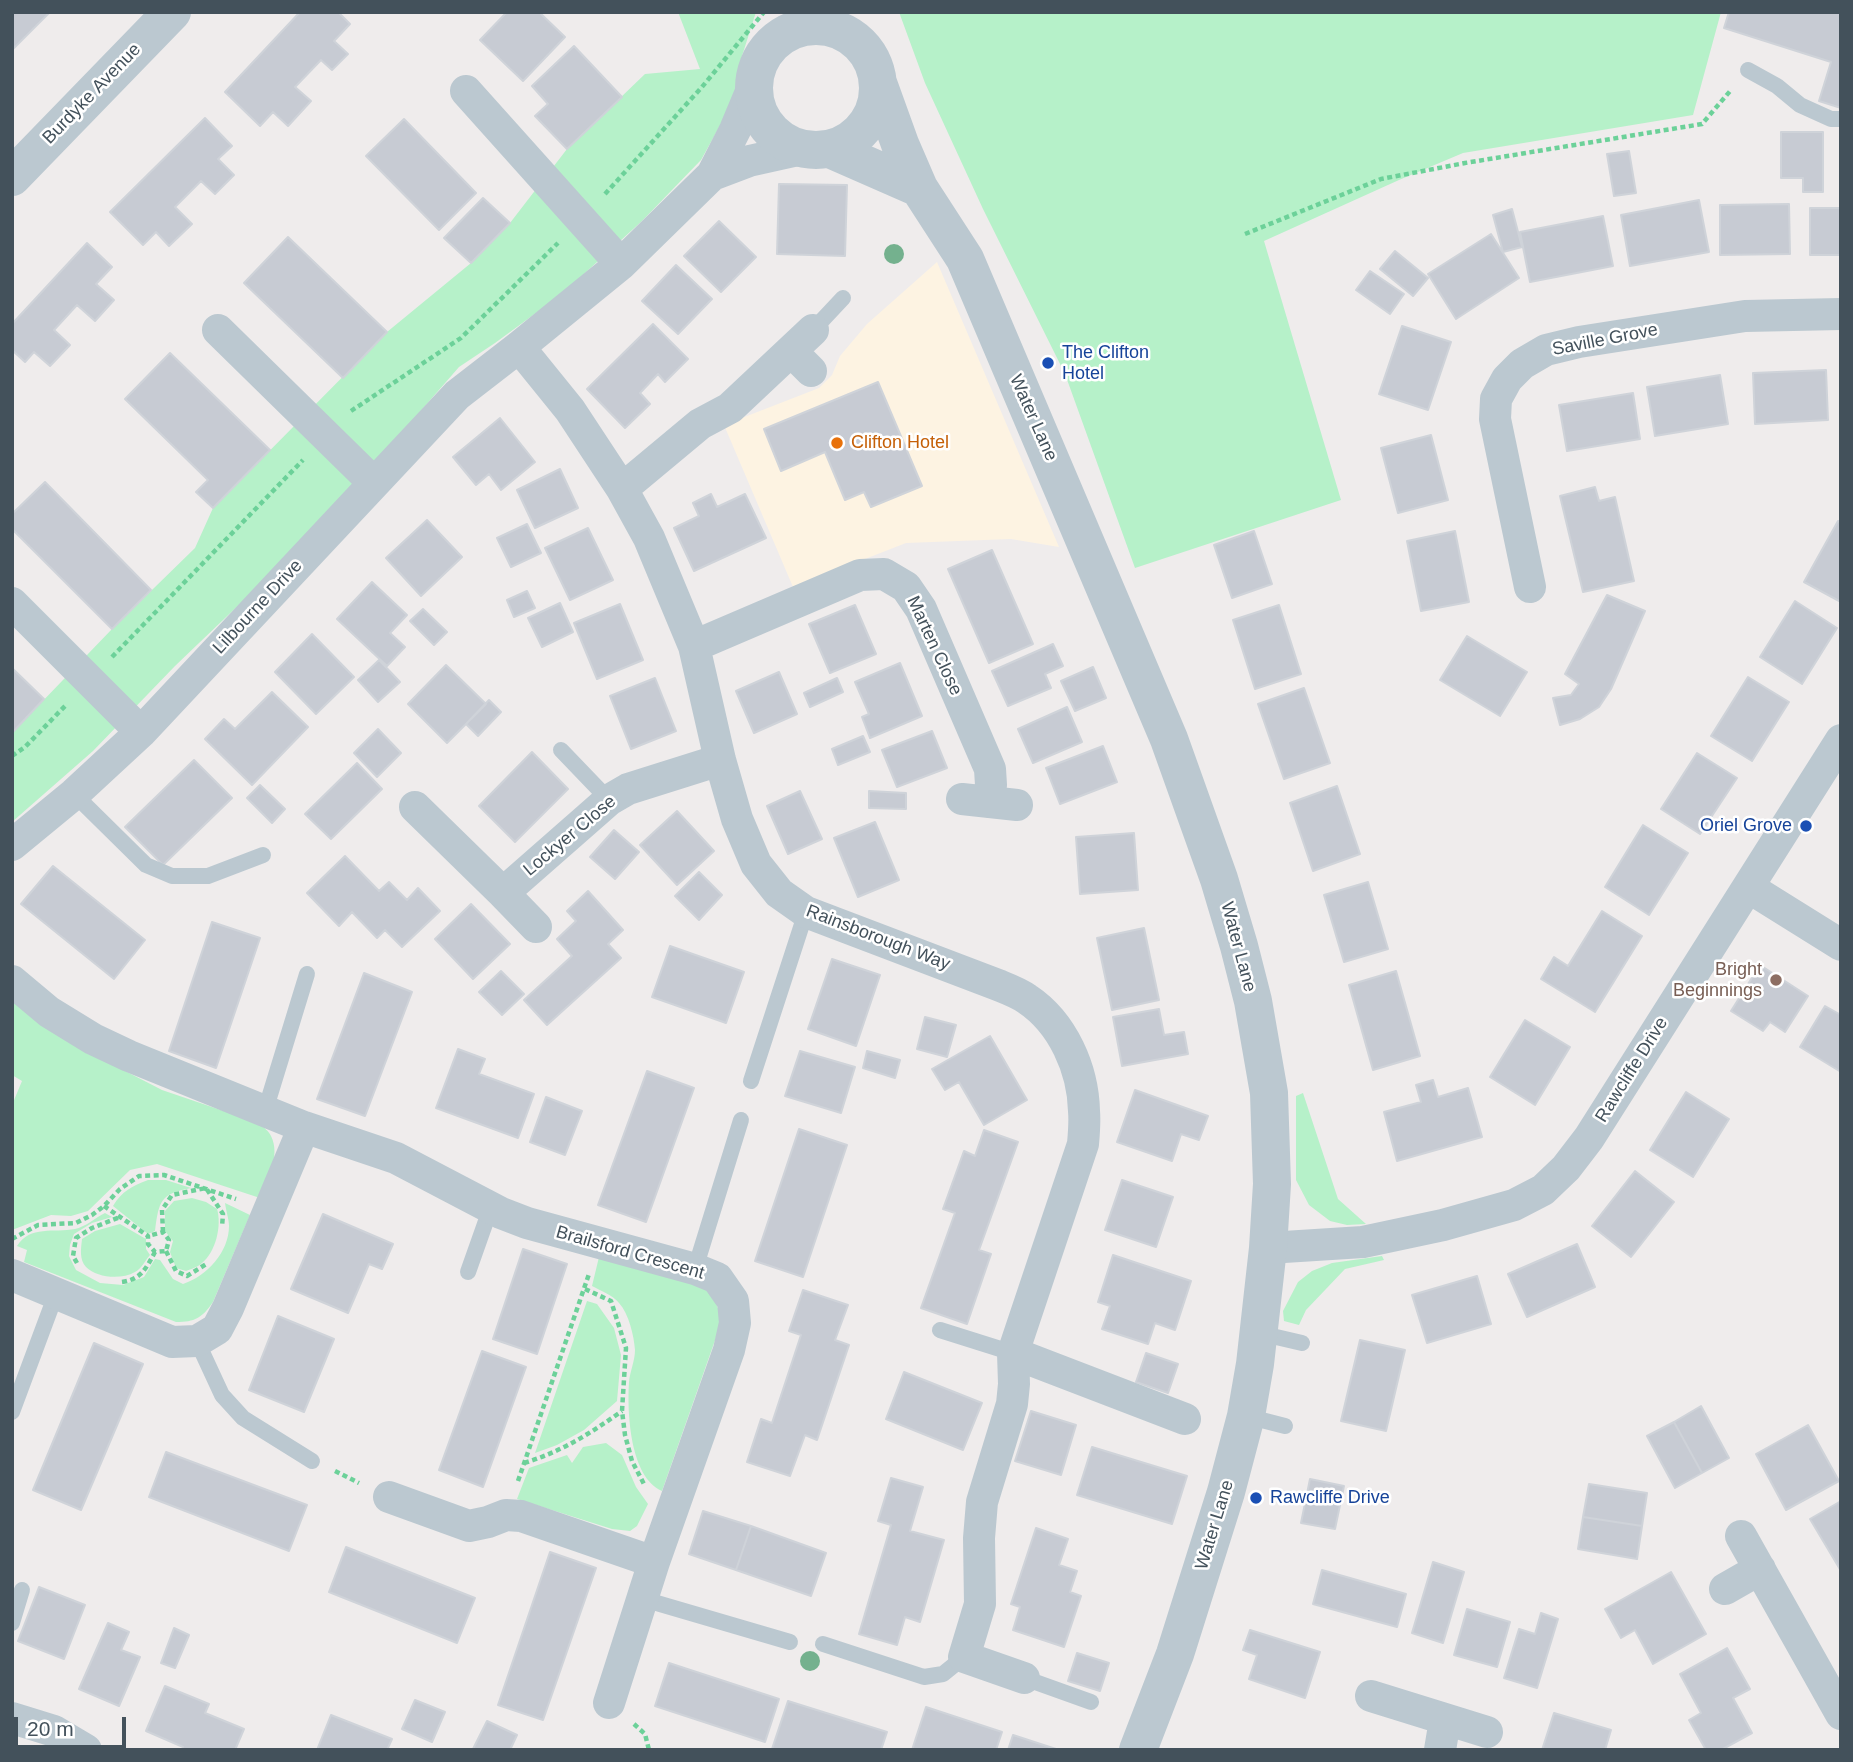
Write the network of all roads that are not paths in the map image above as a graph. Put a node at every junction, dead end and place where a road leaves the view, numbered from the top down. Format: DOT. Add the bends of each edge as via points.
graph roads {
  1 [pos="172,12"];
  2 [pos="842,12"];
  3 [pos="777,22"];
  4 [pos="863,46"];
  5 [pos="1748,71"];
  6 [pos="878,83"];
  7 [pos="753,87"];
  8 [pos="466,91"];
  9 [pos="1841,119"];
  10 [pos="817,149"];
  11 [pos="712,175"];
  12 [pos="12,177"];
  13 [pos="919,188"];
  14 [pos="621,264"];
  15 [pos="843,298"];
  16 [pos="1841,314"];
  17 [pos="218,330"];
  18 [pos="519,347"];
  19 [pos="805,351"];
  20 [pos="374,483"];
  21 [pos="622,489"];
  22 [pos="1530,587"];
  23 [pos="12,603"];
  24 [pos="694,646"];
  25 [pos="141,732"];
  26 [pos="1841,740"];
  27 [pos="561,750"];
  28 [pos="720,760"];
  29 [pos="74,794"];
  30 [pos="609,800"];
  31 [pos="989,802"];
  32 [pos="415,807"];
  33 [pos="12,845"];
  34 [pos="263,855"];
  35 [pos="1748,887"];
  36 [pos="503,893"];
  37 [pos="806,912"];
  38 [pos="536,927"];
  39 [pos="1841,945"];
  40 [pos="307,974"];
  41 [pos="12,981"];
  42 [pos="751,1080"];
  43 [pos="265,1111"];
  44 [pos="741,1121"];
  45 [pos="304,1127"];
  46 [pos="491,1207"];
  47 [pos="1268,1248"];
  48 [pos="695,1269"];
  49 [pos="468,1272"];
  50 [pos="12,1275"];
  51 [pos="56,1294"];
  52 [pos="940,1330"];
  53 [pos="1259,1334"];
  54 [pos="197,1341"];
  55 [pos="1302,1343"];
  56 [pos="1013,1353"];
  57 [pos="12,1412"];
  58 [pos="1246,1416"];
  59 [pos="1185,1419"];
  60 [pos="1285,1426"];
  61 [pos="312,1461"];
  62 [pos="389,1497"];
  63 [pos="1741,1536"];
  64 [pos="654,1562"];
  65 [pos="1760,1569"];
  66 [pos="1726,1589"];
  67 [pos="22,1590"];
  68 [pos="643,1599"];
  69 [pos="12,1623"];
  70 [pos="790,1642"];
  71 [pos="823,1644"];
  72 [pos="964,1657"];
  73 [pos="1024,1678"];
  74 [pos="1371,1696"];
  75 [pos="1091,1702"];
  76 [pos="609,1703"];
  77 [pos="1841,1714"];
  78 [pos="12,1718"];
  79 [pos="1487,1732"];
  80 [pos="1443,1735"];
  81 [pos="86,1750"];
  82 [pos="1139,1750"];
  1 -- 12 [label="street, Burdyke Avenue"];
  2 -- 4 [label="street"];
  3 -- 4 [label="street" via="789,31 820,25 850,35"];
  3 -- 7 [label="street"];
  4 -- 6 [label="street"];
  5 -- 9 [label="lane" via="1800,105"];
  6 -- 10 [label="street" via="877,101 861,132 846,142"];
  6 -- 13 [label="street, Water Lane"];
  7 -- 10 [label="street" via="755,104 773,133 787,143"];
  7 -- 11 [label="street, Lilbourne Drive"];
  8 -- 14 [label="street"];
  10 -- 11 [label="street, Lilbourne Drive" via="749,161"];
  10 -- 13 [label="street"];
  11 -- 14 [label="street, Lilbourne Drive"];
  13 -- 47 [label="street, Water Lane" via="965,259 1169,739 1219,879 1252,1001 1269,1093 1272,1184"];
  14 -- 18 [label="street, Lilbourne Drive"];
  15 -- 19 [label="lane"];
  16 -- 22 [label="street, Saville Grove" via="1745,316 1686,325 1579,342 1546,350 1522,364 1496,399 1495,419"];
  17 -- 20 [label="street"];
  18 -- 20 [label="street, Lilbourne Drive" via="457,395"];
  18 -- 21 [label="street, Rainsborough Way" via="570,410"];
  19 -- 21 [label="street" via="730,408 700,424"];
  20 -- 25 [label="street, Lilbourne Drive"];
  21 -- 24 [label="street, Rainsborough Way" via="649,538"];
  23 -- 25 [label="street"];
  24 -- 28 [label="street, Rainsborough Way"];
  24 -- 31 [label="street, Marten Close" via="860,575 884,574 906,587 921,609 990,769"];
  25 -- 29 [label="street, Lilbourne Drive"];
  26 -- 35 [label="street, Rawcliffe Drive"];
  27 -- 30 [label="lane"];
  28 -- 30 [label="street, Lockyer Close" via="628,789"];
  28 -- 37 [label="street, Rainsborough Way" via="737,819 757,863 779,892"];
  29 -- 33 [label="street, Lilbourne Drive"];
  29 -- 34 [label="lane" via="146,865 172,876 208,876"];
  30 -- 36 [label="street, Lockyer Close"];
  32 -- 36 [label="street"];
  35 -- 39 [label="street"];
  35 -- 47 [label="street, Rawcliffe Drive" via="1589,1138 1543,1190 1514,1205 1363,1242"];
  36 -- 38 [label="street"];
  37 -- 42 [label="lane"];
  37 -- 56 [label="street, Rainsborough Way" via="1028,999 1063,1037 1079,1074 1083,1144"];
  40 -- 43 [label="lane"];
  41 -- 43 [label="street, Brailsford Crescent" via="49,1012 93,1039"];
  43 -- 45 [label="street, Brailsford Crescent"];
  44 -- 48 [label="lane"];
  45 -- 46 [label="street, Brailsford Crescent" via="396,1158"];
  45 -- 54 [label="street" via="223,1318 217,1329"];
  46 -- 48 [label="street, Brailsford Crescent" via="527,1223"];
  46 -- 49 [label="lane"];
  47 -- 53 [label="street, Water Lane"];
  48 -- 64 [label="street, Brailsford Crescent" via="717,1278 733,1301 735,1323"];
  50 -- 51 [label="street"];
  51 -- 54 [label="street" via="172,1342"];
  51 -- 57 [label="lane"];
  52 -- 56 [label="lane"];
  53 -- 55 [label="lane"];
  53 -- 58 [label="street, Water Lane"];
  54 -- 61 [label="lane" via="222,1395 243,1418"];
  56 -- 59 [label="street"];
  56 -- 72 [label="street, Rainsborough Way" via="1012,1404 982,1502 980,1604"];
  58 -- 60 [label="lane"];
  58 -- 82 [label="street, Water Lane" via="1179,1641"];
  62 -- 64 [label="street" via="469,1525 506,1515 521,1516"];
  63 -- 65 [label="street"];
  64 -- 68 [label="street, Brailsford Crescent"];
  65 -- 66 [label="street"];
  65 -- 77 [label="street"];
  67 -- 69 [label="lane"];
  68 -- 70 [label="lane"];
  68 -- 76 [label="street, Brailsford Crescent"];
  71 -- 72 [label="lane" via="924,1677 943,1674"];
  72 -- 73 [label="street"];
  73 -- 75 [label="lane"];
  74 -- 80 [label="street"];
  78 -- 81 [label="street" via="54,1731"];
  79 -- 80 [label="street"];
}
